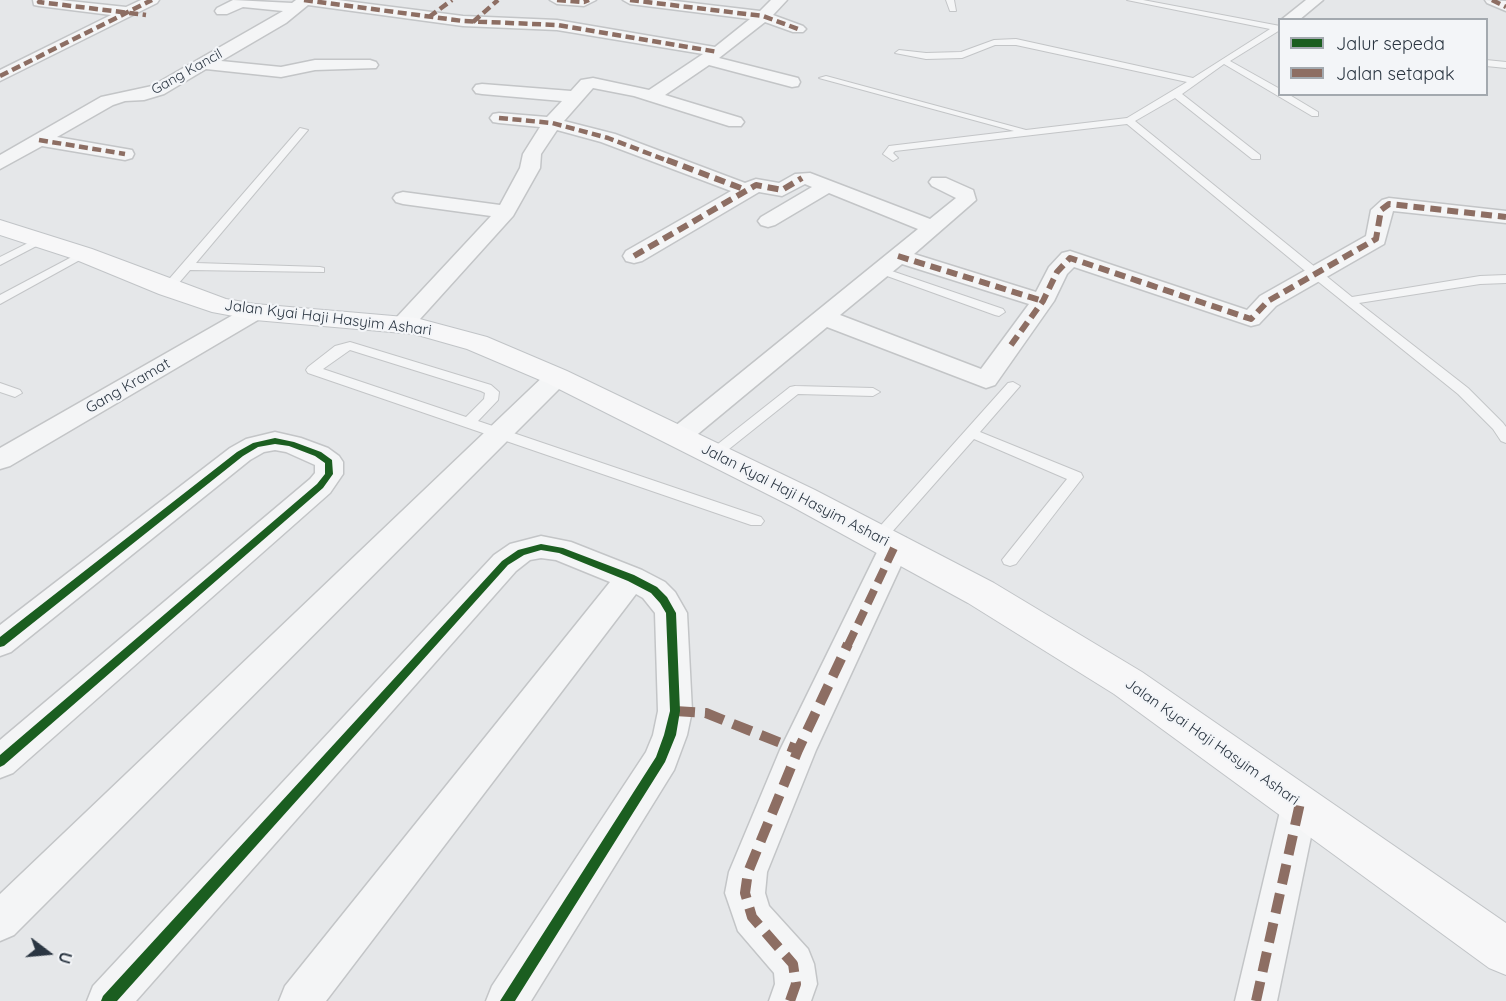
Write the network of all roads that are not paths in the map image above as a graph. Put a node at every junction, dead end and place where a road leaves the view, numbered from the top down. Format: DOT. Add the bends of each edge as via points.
graph roads {
  1 [pos="42,0"];
  2 [pos="452,0"];
  3 [pos="498,0"];
  4 [pos="557,0"];
  5 [pos="589,0"];
  6 [pos="630,0"];
  7 [pos="780,0"];
  8 [pos="950,0"];
  9 [pos="1131,0"];
  10 [pos="1316,0"];
  11 [pos="1492,0"];
  12 [pos="68,3"];
  13 [pos="302,3"];
  14 [pos="149,7"];
  15 [pos="1506,7"];
  16 [pos="953,9"];
  17 [pos="222,11"];
  18 [pos="126,12"];
  19 [pos="764,16"];
  20 [pos="429,17"];
  21 [pos="1291,18"];
  22 [pos="472,22"];
  23 [pos="1278,24"];
  24 [pos="1278,27"];
  25 [pos="798,29"];
  26 [pos="899,53"];
  27 [pos="712,56"];
  28 [pos="1224,61"];
  29 [pos="1488,63"];
  30 [pos="203,64"];
  31 [pos="1506,64"];
  32 [pos="370,65"];
  33 [pos="0,76"];
  34 [pos="823,78"];
  35 [pos="1194,81"];
  36 [pos="792,82"];
  37 [pos="482,89"];
  38 [pos="1278,93"];
  39 [pos="1176,94"];
  40 [pos="652,96"];
  41 [pos="1284,96"];
  42 [pos="575,97"];
  43 [pos="1315,114"];
  44 [pos="499,117"];
  45 [pos="1129,121"];
  46 [pos="735,122"];
  47 [pos="552,123"];
  48 [pos="303,130"];
  49 [pos="1030,132"];
  50 [pos="39,140"];
  51 [pos="125,154"];
  52 [pos="1256,157"];
  53 [pos="893,158"];
  54 [pos="0,163"];
  55 [pos="939,182"];
  56 [pos="826,187"];
  57 [pos="746,190"];
  58 [pos="403,198"];
  59 [pos="506,212"];
  60 [pos="1506,217"];
  61 [pos="768,221"];
  62 [pos="0,227"];
  63 [pos="933,227"];
  64 [pos="42,239"];
  65 [pos="83,254"];
  66 [pos="634,256"];
  67 [pos="0,262"];
  68 [pos="889,263"];
  69 [pos="320,270"];
  70 [pos="1314,273"];
  71 [pos="179,277"];
  72 [pos="1506,279"];
  73 [pos="0,300"];
  74 [pos="1043,301"];
  75 [pos="1349,301"];
  76 [pos="255,312"];
  77 [pos="999,312"];
  78 [pos="823,317"];
  79 [pos="403,324"];
  80 [pos="557,377"];
  81 [pos="0,387"];
  82 [pos="1013,387"];
  83 [pos="873,392"];
  84 [pos="15,393"];
  85 [pos="468,423"];
  86 [pos="500,434"];
  87 [pos="971,434"];
  88 [pos="678,437"];
  89 [pos="1506,438"];
  90 [pos="714,454"];
  91 [pos="0,460"];
  92 [pos="756,521"];
  93 [pos="887,541"];
  94 [pos="1010,560"];
  95 [pos="631,578"];
  96 [pos="0,643"];
  97 [pos="0,762"];
  98 [pos="1300,803"];
  99 [pos="0,921"];
  100 [pos="1506,951"];
  101 [pos="108,1001"];
  102 [pos="300,1001"];
  103 [pos="507,1001"];
  104 [pos="790,1001"];
  105 [pos="1256,1001"];
  1 -- 12 [label="street" via="39,2"];
  2 -- 20 [label="street"];
  3 -- 22 [label="street"];
  4 -- 5 [label="street"];
  6 -- 19 [label="street"];
  7 -- 19 [label="street"];
  8 -- 16 [label="lane"];
  9 -- 23 [label="lane"];
  10 -- 21 [label="street"];
  11 -- 15 [label="street"];
  12 -- 18 [label="street"];
  13 -- 17 [label="street" via="235,3"];
  13 -- 20 [label="street"];
  13 -- 30 [label="street, Gang Kancil" via="281,20"];
  14 -- 18 [label="street"];
  18 -- 33 [label="street"];
  19 -- 25 [label="street"];
  19 -- 27 [label="street"];
  20 -- 22 [label="street"];
  22 -- 27 [label="street" via="550,24"];
  24 -- 28 [label="lane"];
  26 -- 35 [label="lane" via="962,55 994,43 1016,42"];
  27 -- 36 [label="street"];
  27 -- 40 [label="street"];
  28 -- 35 [label="lane"];
  28 -- 38 [label="lane"];
  29 -- 31 [label="lane"];
  30 -- 32 [label="street" via="281,72 315,65"];
  30 -- 50 [label="street, Gang Kancil" via="152,93 107,101"];
  34 -- 49 [label="lane"];
  35 -- 39 [label="lane"];
  37 -- 42 [label="street"];
  39 -- 45 [label="lane"];
  39 -- 52 [label="lane"];
  40 -- 42 [label="street" via="590,83"];
  40 -- 46 [label="street"];
  41 -- 43 [label="lane"];
  42 -- 47 [label="street"];
  44 -- 47 [label="street"];
  45 -- 49 [label="lane"];
  45 -- 70 [label="lane"];
  47 -- 57 [label="street" via="609,138"];
  47 -- 59 [label="street" via="532,154 530,168"];
  48 -- 71 [label="lane"];
  49 -- 53 [label="lane" via="892,148 888,154"];
  50 -- 51 [label="street"];
  50 -- 54 [label="street, Gang Kancil"];
  55 -- 63 [label="street" via="966,194 966,200"];
  56 -- 57 [label="street" via="802,178 782,190 756,185"];
  56 -- 61 [label="street"];
  56 -- 63 [label="street"];
  57 -- 66 [label="street"];
  58 -- 59 [label="street"];
  59 -- 79 [label="street"];
  60 -- 70 [label="street" via="1389,204 1381,210 1376,239"];
  62 -- 64 [label="main road, Jalan Kyai Haji Hasyim Ashari"];
  63 -- 68 [label="street"];
  64 -- 65 [label="main road, Jalan Kyai Haji Hasyim Ashari"];
  64 -- 67 [label="lane"];
  65 -- 71 [label="main road, Jalan Kyai Haji Hasyim Ashari"];
  65 -- 73 [label="lane"];
  68 -- 74 [label="street"];
  68 -- 77 [label="lane"];
  68 -- 78 [label="street"];
  69 -- 71 [label="lane"];
  70 -- 74 [label="street" via="1268,301 1251,319 1070,258 1057,272"];
  70 -- 75 [label="lane"];
  71 -- 76 [label="main road, Jalan Kyai Haji Hasyim Ashari" via="221,306"];
  72 -- 75 [label="lane"];
  74 -- 78 [label="street" via="986,380"];
  75 -- 89 [label="lane" via="1463,391"];
  76 -- 79 [label="main road, Jalan Kyai Haji Hasyim Ashari"];
  76 -- 91 [label="street, Gang Kramat"];
  78 -- 88 [label="street"];
  79 -- 80 [label="main road, Jalan Kyai Haji Hasyim Ashari" via="477,343"];
  80 -- 86 [label="street"];
  80 -- 88 [label="main road, Jalan Kyai Haji Hasyim Ashari"];
  81 -- 84 [label="lane"];
  82 -- 87 [label="lane"];
  83 -- 90 [label="lane" via="795,390"];
  85 -- 85 [label="lane" via="401,400 313,370 350,346 486,388 492,392 491,400"];
  85 -- 86 [label="lane"];
  86 -- 92 [label="lane"];
  86 -- 99 [label="street"];
  87 -- 93 [label="lane"];
  87 -- 94 [label="lane" via="1076,477"];
  88 -- 90 [label="main road, Jalan Kyai Haji Hasyim Ashari"];
  90 -- 93 [label="main road, Jalan Kyai Haji Hasyim Ashari"];
  93 -- 98 [label="main road, Jalan Kyai Haji Hasyim Ashari" via="1128,683"];
  93 -- 104 [label="street" via="748,872 745,893 752,917 793,964 796,984"];
  95 -- 101 [label="street" via="560,550 541,547 521,552 506,563"];
  95 -- 102 [label="street"];
  95 -- 103 [label="street" via="654,590 671,613 675,711 670,735 661,759"];
  96 -- 97 [label="street" via="256,445 275,441 291,444 329,462 329,474 320,486"];
  98 -- 100 [label="main road, Jalan Kyai Haji Hasyim Ashari"];
  98 -- 105 [label="street"];
}
